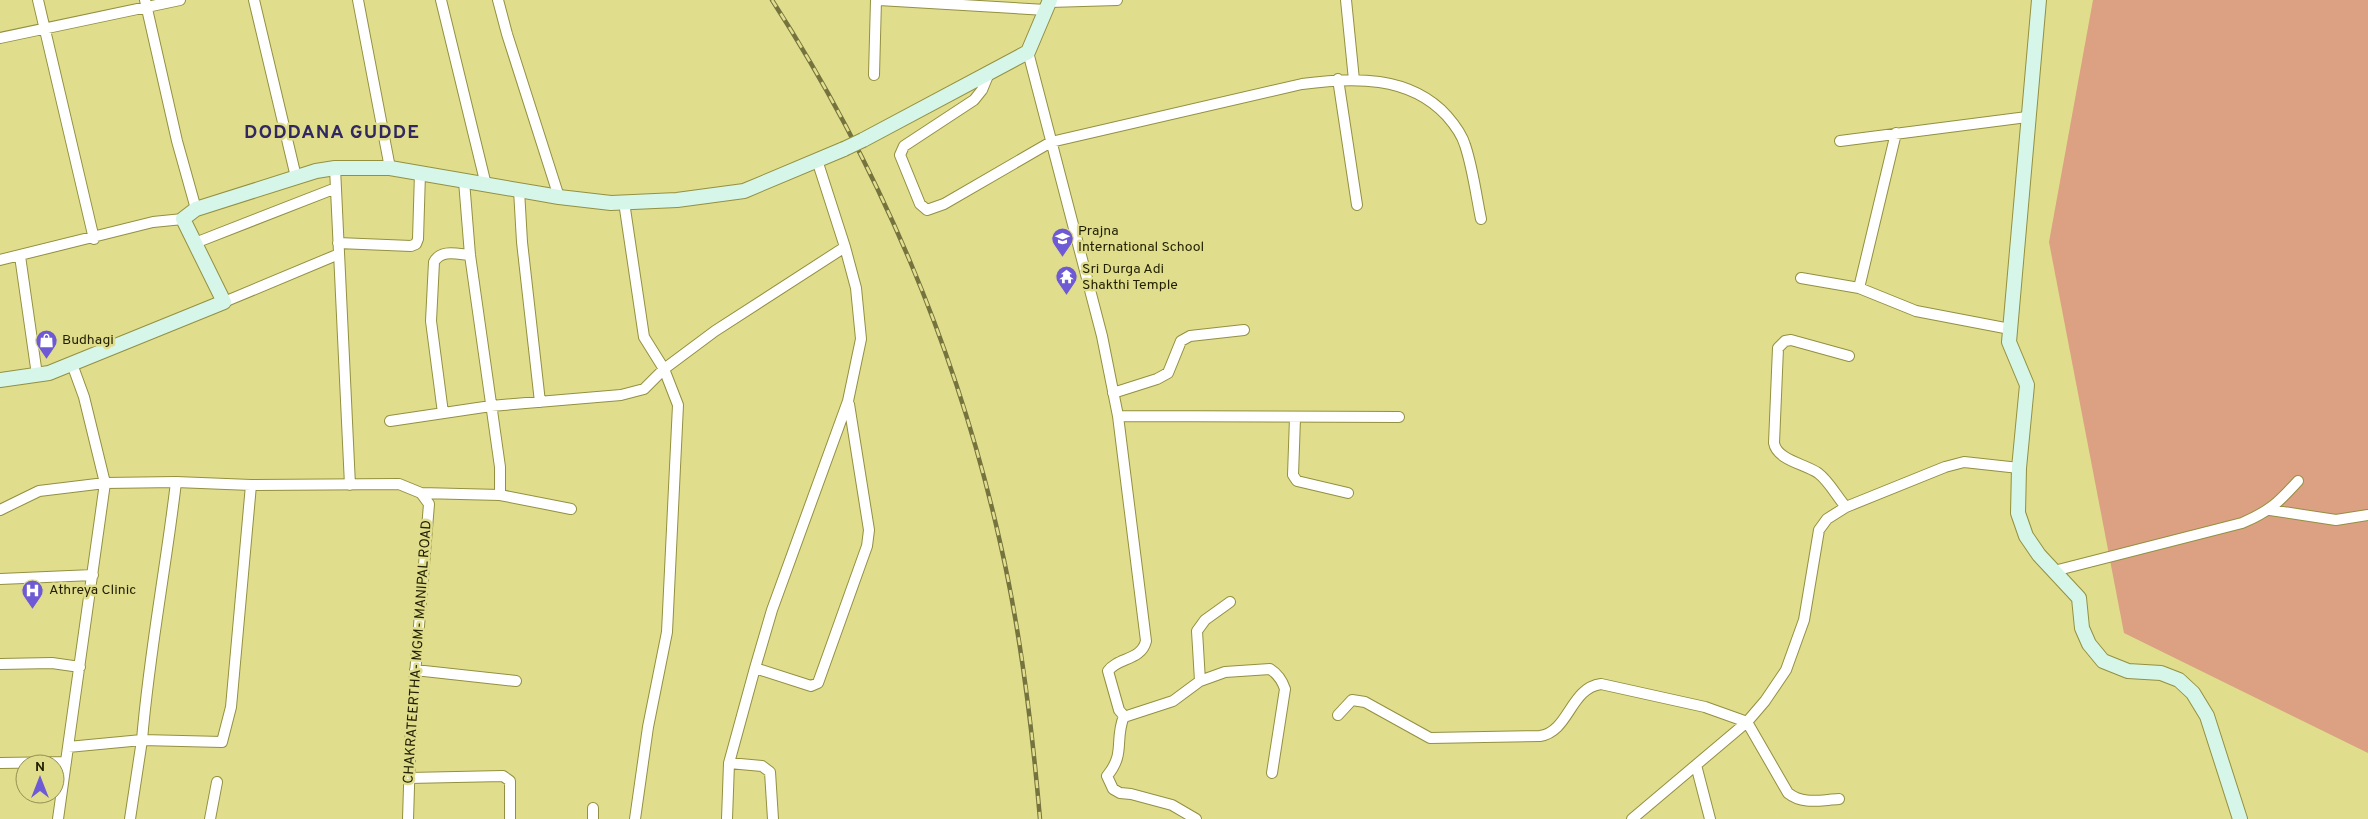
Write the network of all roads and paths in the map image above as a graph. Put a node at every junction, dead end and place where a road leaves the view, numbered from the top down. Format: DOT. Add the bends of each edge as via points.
graph roads {
  1 [pos="38,0"];
  2 [pos="180,0"];
  3 [pos="254,0"];
  4 [pos="358,0"];
  5 [pos="441,0"];
  6 [pos="498,0"];
  7 [pos="877,0"];
  8 [pos="1118,0"];
  9 [pos="1346,0"];
  10 [pos="2039,0"];
  11 [pos="146,4"];
  12 [pos="1048,4"];
  13 [pos="44,28"];
  14 [pos="0,38"];
  15 [pos="1028,52"];
  16 [pos="989,73"];
  17 [pos="874,75"];
  18 [pos="1338,79"];
  19 [pos="1354,80"];
  20 [pos="2028,117"];
  21 [pos="1896,133"];
  22 [pos="1840,141"];
  23 [pos="1051,142"];
  24 [pos="817,160"];
  25 [pos="335,168"];
  26 [pos="390,168"];
  27 [pos="420,173"];
  28 [pos="296,177"];
  29 [pos="464,181"];
  30 [pos="486,184"];
  31 [pos="336,188"];
  32 [pos="519,190"];
  33 [pos="559,197"];
  34 [pos="624,202"];
  35 [pos="1357,205"];
  36 [pos="196,209"];
  37 [pos="183,219"];
  38 [pos="1481,219"];
  39 [pos="94,239"];
  40 [pos="195,243"];
  41 [pos="338,243"];
  42 [pos="845,247"];
  43 [pos="339,254"];
  44 [pos="470,254"];
  45 [pos="20,256"];
  46 [pos="0,260"];
  47 [pos="1801,278"];
  48 [pos="1859,288"];
  49 [pos="224,302"];
  50 [pos="2010,329"];
  51 [pos="1244,330"];
  52 [pos="1849,356"];
  53 [pos="72,364"];
  54 [pos="664,370"];
  55 [pos="37,375"];
  56 [pos="0,380"];
  57 [pos="1113,393"];
  58 [pos="848,401"];
  59 [pos="540,402"];
  60 [pos="491,406"];
  61 [pos="444,413"];
  62 [pos="1118,416"];
  63 [pos="1400,417"];
  64 [pos="1295,418"];
  65 [pos="390,421"];
  66 [pos="2019,468"];
  67 [pos="2298,481"];
  68 [pos="176,482"];
  69 [pos="105,483"];
  70 [pos="251,485"];
  71 [pos="350,485"];
  72 [pos="421,493"];
  73 [pos="1348,493"];
  74 [pos="500,496"];
  75 [pos="1846,507"];
  76 [pos="571,509"];
  77 [pos="0,510"];
  78 [pos="2270,510"];
  79 [pos="2368,515"];
  80 [pos="2054,571"];
  81 [pos="93,576"];
  82 [pos="0,579"];
  83 [pos="1230,602"];
  84 [pos="0,664"];
  85 [pos="80,668"];
  86 [pos="754,668"];
  87 [pos="416,670"];
  88 [pos="516,681"];
  89 [pos="1200,681"];
  90 [pos="1338,715"];
  91 [pos="1124,716"];
  92 [pos="1746,722"];
  93 [pos="142,740"];
  94 [pos="68,747"];
  95 [pos="66,762"];
  96 [pos="0,763"];
  97 [pos="729,763"];
  98 [pos="1696,765"];
  99 [pos="1272,774"];
  100 [pos="409,778"];
  101 [pos="217,782"];
  102 [pos="1839,799"];
  103 [pos="593,808"];
  104 [pos="58,819"];
  105 [pos="130,819"];
  106 [pos="210,819"];
  107 [pos="408,819"];
  108 [pos="510,819"];
  109 [pos="592,819"];
  110 [pos="635,819"];
  111 [pos="727,819"];
  112 [pos="773,819"];
  113 [pos="1196,819"];
  114 [pos="1632,819"];
  115 [pos="1710,819"];
  116 [pos="2240,819"];
  1 -- 13 [label="street"];
  2 -- 11 [label="street"];
  3 -- 28 [label="street"];
  4 -- 26 [label="street"];
  5 -- 30 [label="street"];
  6 -- 33 [label="street"];
  7 -- 12 [label="street"];
  7 -- 17 [label="street"];
  8 -- 12 [label="street"];
  9 -- 19 [label="street"];
  10 -- 20 [label="street"];
  11 -- 13 [label="street"];
  11 -- 36 [label="street"];
  12 -- 15 [label="street"];
  13 -- 14 [label="street"];
  13 -- 39 [label="street"];
  15 -- 16 [label="street"];
  15 -- 23 [label="street"];
  16 -- 23 [label="street" via="974,100 904,146 900,155 920,204 927,210 934,209"];
  16 -- 24 [label="street, bridge" via="863,140"];
  18 -- 19 [label="street"];
  18 -- 23 [label="street" via="1302,84"];
  18 -- 35 [label="street"];
  19 -- 38 [label="street" via="1373,80 1415,91 1441,109 1454,123 1465,144"];
  20 -- 21 [label="street"];
  20 -- 50 [label="street"];
  21 -- 22 [label="street"];
  21 -- 48 [label="street"];
  23 -- 57 [label="street" via="1102,336"];
  24 -- 34 [label="street" via="744,191 678,200"];
  24 -- 42 [label="street"];
  25 -- 26 [label="street"];
  25 -- 28 [label="street"];
  25 -- 31 [label="street"];
  26 -- 27 [label="street"];
  27 -- 29 [label="street"];
  27 -- 41 [label="street" via="416,244"];
  28 -- 36 [label="street"];
  29 -- 30 [label="street"];
  29 -- 44 [label="street"];
  30 -- 32 [label="street"];
  31 -- 40 [label="street"];
  31 -- 41 [label="street"];
  32 -- 33 [label="street"];
  32 -- 59 [label="street"];
  33 -- 34 [label="street"];
  34 -- 54 [label="street" via="644,337"];
  36 -- 37 [label="street"];
  37 -- 39 [label="street" via="153,222"];
  37 -- 40 [label="street"];
  39 -- 45 [label="street"];
  40 -- 49 [label="street"];
  41 -- 43 [label="street"];
  42 -- 54 [label="street" via="714,331"];
  42 -- 58 [label="street" via="856,288 861,339"];
  43 -- 49 [label="street"];
  43 -- 71 [label="street"];
  44 -- 60 [label="street"];
  44 -- 61 [label="street" via="442,253 434,262 431,321"];
  45 -- 46 [label="street"];
  45 -- 55 [label="street"];
  47 -- 48 [label="street"];
  48 -- 50 [label="street" via="1916,311"];
  49 -- 53 [label="street"];
  50 -- 66 [label="street" via="2009,342 2028,385"];
  51 -- 57 [label="street" via="1190,336 1181,341 1168,373"];
  52 -- 75 [label="street" via="1791,340 1780,345 1774,443 1782,454 1818,473"];
  53 -- 55 [label="street"];
  53 -- 69 [label="street" via="84,396"];
  54 -- 59 [label="street" via="644,389"];
  54 -- 110 [label="street" via="678,406 667,632 648,727"];
  55 -- 56 [label="street"];
  57 -- 62 [label="street"];
  58 -- 86 [label="street"];
  58 -- 86 [label="street" via="868,519 867,546 818,683 811,686"];
  59 -- 60 [label="street"];
  60 -- 61 [label="street"];
  60 -- 74 [label="street" via="500,467"];
  61 -- 65 [label="street"];
  62 -- 64 [label="street"];
  62 -- 91 [label="street" via="1146,641 1137,655 1112,666 1108,672 1119,710"];
  63 -- 64 [label="street"];
  64 -- 73 [label="street" via="1293,474 1298,481"];
  66 -- 75 [label="street" via="1964,462"];
  66 -- 80 [label="street" via="2018,513 2026,536"];
  67 -- 78 [label="street"];
  68 -- 69 [label="street"];
  68 -- 70 [label="street"];
  68 -- 93 [label="street" via="148,671"];
  69 -- 77 [label="street" via="39,491"];
  69 -- 81 [label="street"];
  70 -- 71 [label="street"];
  70 -- 93 [label="street" via="231,707 222,742"];
  71 -- 72 [label="street" via="399,484"];
  72 -- 74 [label="street"];
  72 -- 87 [label="street, CHAKRATEERTHA- MGM- MANIPAL ROAD" via="429,504"];
  74 -- 76 [label="street"];
  75 -- 92 [label="street" via="1827,519 1819,530 1804,620 1786,670"];
  78 -- 79 [label="street" via="2336,520"];
  78 -- 80 [label="street" via="2242,523"];
  80 -- 116 [label="street" via="2079,598 2082,628 2103,661 2128,671 2161,673 2179,680 2193,693 2207,716"];
  81 -- 82 [label="street"];
  81 -- 85 [label="street"];
  83 -- 89 [label="street" via="1205,620 1197,631"];
  84 -- 85 [label="street" via="52,663"];
  85 -- 94 [label="street"];
  86 -- 97 [label="street"];
  87 -- 88 [label="street"];
  87 -- 100 [label="street, CHAKRATEERTHA- MGM- MANIPAL ROAD"];
  89 -- 91 [label="street" via="1173,701"];
  89 -- 99 [label="street" via="1225,672 1270,669 1276,672 1284,689"];
  90 -- 92 [label="street" via="1352,700 1366,702 1430,738 1540,736 1554,731 1584,690 1601,684 1705,707"];
  91 -- 113 [label="street" via="1119,728 1119,758 1107,776 1113,789 1172,805"];
  92 -- 98 [label="street"];
  92 -- 102 [label="street" via="1788,793 1804,802"];
  93 -- 94 [label="street"];
  93 -- 105 [label="street"];
  94 -- 95 [label="street"];
  95 -- 96 [label="street"];
  95 -- 104 [label="street"];
  97 -- 111 [label="street"];
  97 -- 112 [label="street" via="762,766 770,772"];
  98 -- 114 [label="street"];
  98 -- 115 [label="street"];
  100 -- 107 [label="street, CHAKRATEERTHA- MGM- MANIPAL ROAD"];
  100 -- 108 [label="street" via="504,776 510,781"];
  101 -- 106 [label="street"];
  103 -- 109 [label="street"];
}
